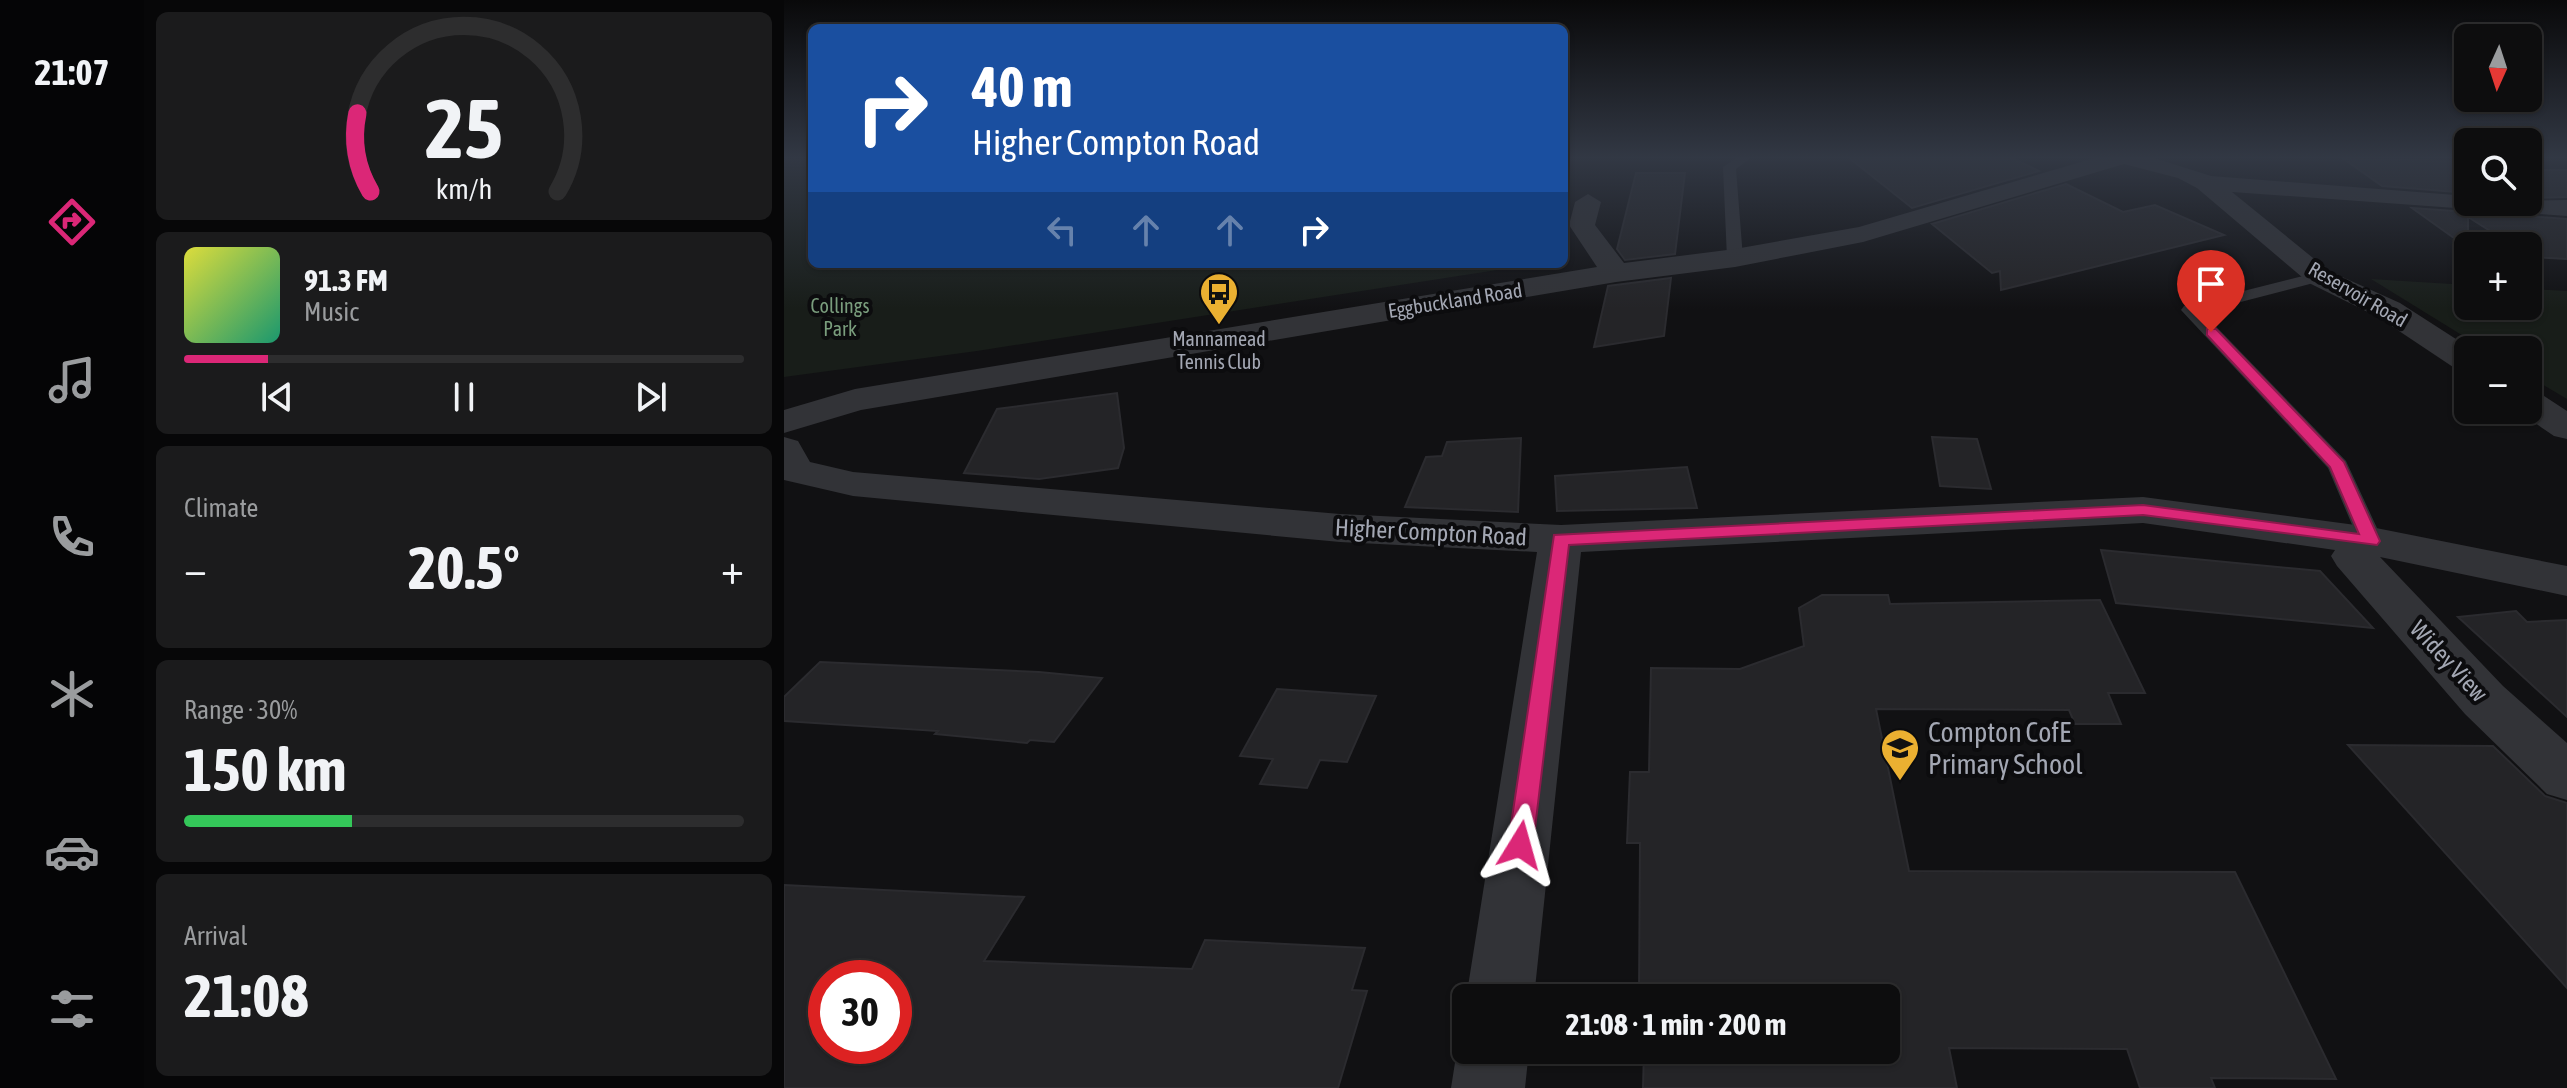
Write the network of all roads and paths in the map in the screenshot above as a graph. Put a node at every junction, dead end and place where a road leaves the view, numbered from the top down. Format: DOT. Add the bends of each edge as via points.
graph roads {
  1 [pos="1586,208"];
  2 [pos="1732,208"];
  3 [pos="1952,208"];
  4 [pos="2236,208"];
  5 [pos="1735,258"];
  6 [pos="1616,273"];
  7 [pos="2319,277"];
  8 [pos="2454,353"];
  9 [pos="2542,411"];
  10 [pos="2567,428"];
  11 [pos="786,435"];
  12 [pos="1561,539"];
  13 [pos="2371,541"];
  14 [pos="2567,581"];
  15 [pos="2567,777"];
  16 [pos="1502,984"];
  17 [pos="1491,1064"];
  18 [pos="1488,1088"];
  1 -- 6 [label="street" via="1582,225"];
  2 -- 5 [label="lane"];
  3 -- 5 [label="street, Eggbuckland Road" via="1863,234"];
  4 -- 7 [label="street, Reservoir Road"];
  5 -- 6 [label="street, Eggbuckland Road"];
  6 -- 11 [label="street, Eggbuckland Road" via="855,400"];
  7 -- 8 [label="street, Reservoir Road" via="2389,310"];
  7 -- 13 [label="lane" via="2190,310 2338,466"];
  9 -- 10 [label="street"];
  11 -- 12 [label="street, Higher Compton Road" via="794,470 853,484 1340,528"];
  12 -- 13 [label="street, Higher Compton Road" via="2143,510"];
  12 -- 16 [label="street"];
  13 -- 14 [label="street, Higher Compton Road"];
  13 -- 15 [label="street, Widey View" via="2353,556 2484,700"];
  17 -- 18 [label="street"];
}
